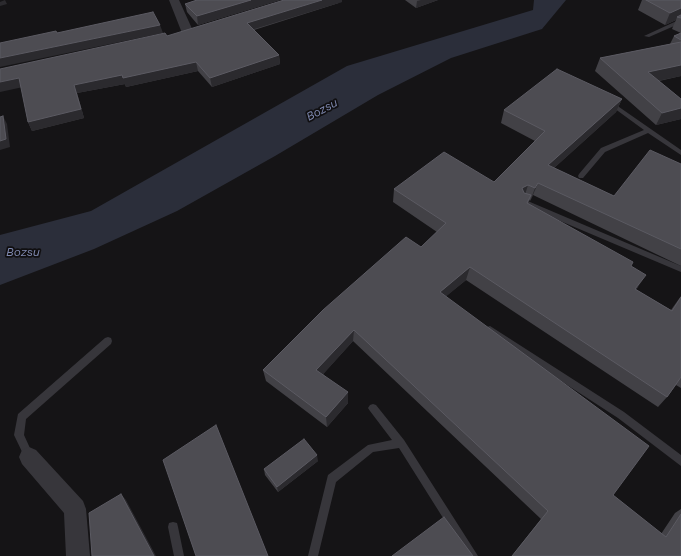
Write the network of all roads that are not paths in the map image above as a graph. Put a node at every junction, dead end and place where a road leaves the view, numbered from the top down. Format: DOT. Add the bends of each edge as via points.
graph roads {
  1 [pos="174,0"];
  2 [pos="681,21"];
  3 [pos="202,29"];
  4 [pos="188,33"];
  5 [pos="173,36"];
  6 [pos="647,36"];
  7 [pos="600,96"];
  8 [pos="648,130"];
  9 [pos="681,152"];
  10 [pos="581,176"];
  11 [pos="523,202"];
  12 [pos="681,269"];
  13 [pos="482,324"];
  14 [pos="108,341"];
  15 [pos="373,408"];
  16 [pos="402,443"];
  17 [pos="29,458"];
  18 [pos="681,461"];
  19 [pos="172,527"];
  20 [pos="78,556"];
  21 [pos="178,556"];
  22 [pos="313,556"];
  23 [pos="474,556"];
  1 -- 4 [label="street"];
  2 -- 6 [label="lane"];
  3 -- 4 [label="street"];
  4 -- 5 [label="street"];
  7 -- 8 [label="lane"];
  8 -- 9 [label="lane"];
  8 -- 10 [label="lane" via="603,150"];
  11 -- 12 [label="lane"];
  13 -- 18 [label="lane" via="621,415"];
  14 -- 17 [label="lane" via="21,417 19,435"];
  15 -- 16 [label="lane"];
  16 -- 22 [label="lane" via="371,448 332,479"];
  16 -- 23 [label="lane"];
  17 -- 20 [label="street" via="75,509"];
  19 -- 21 [label="lane"];
}
